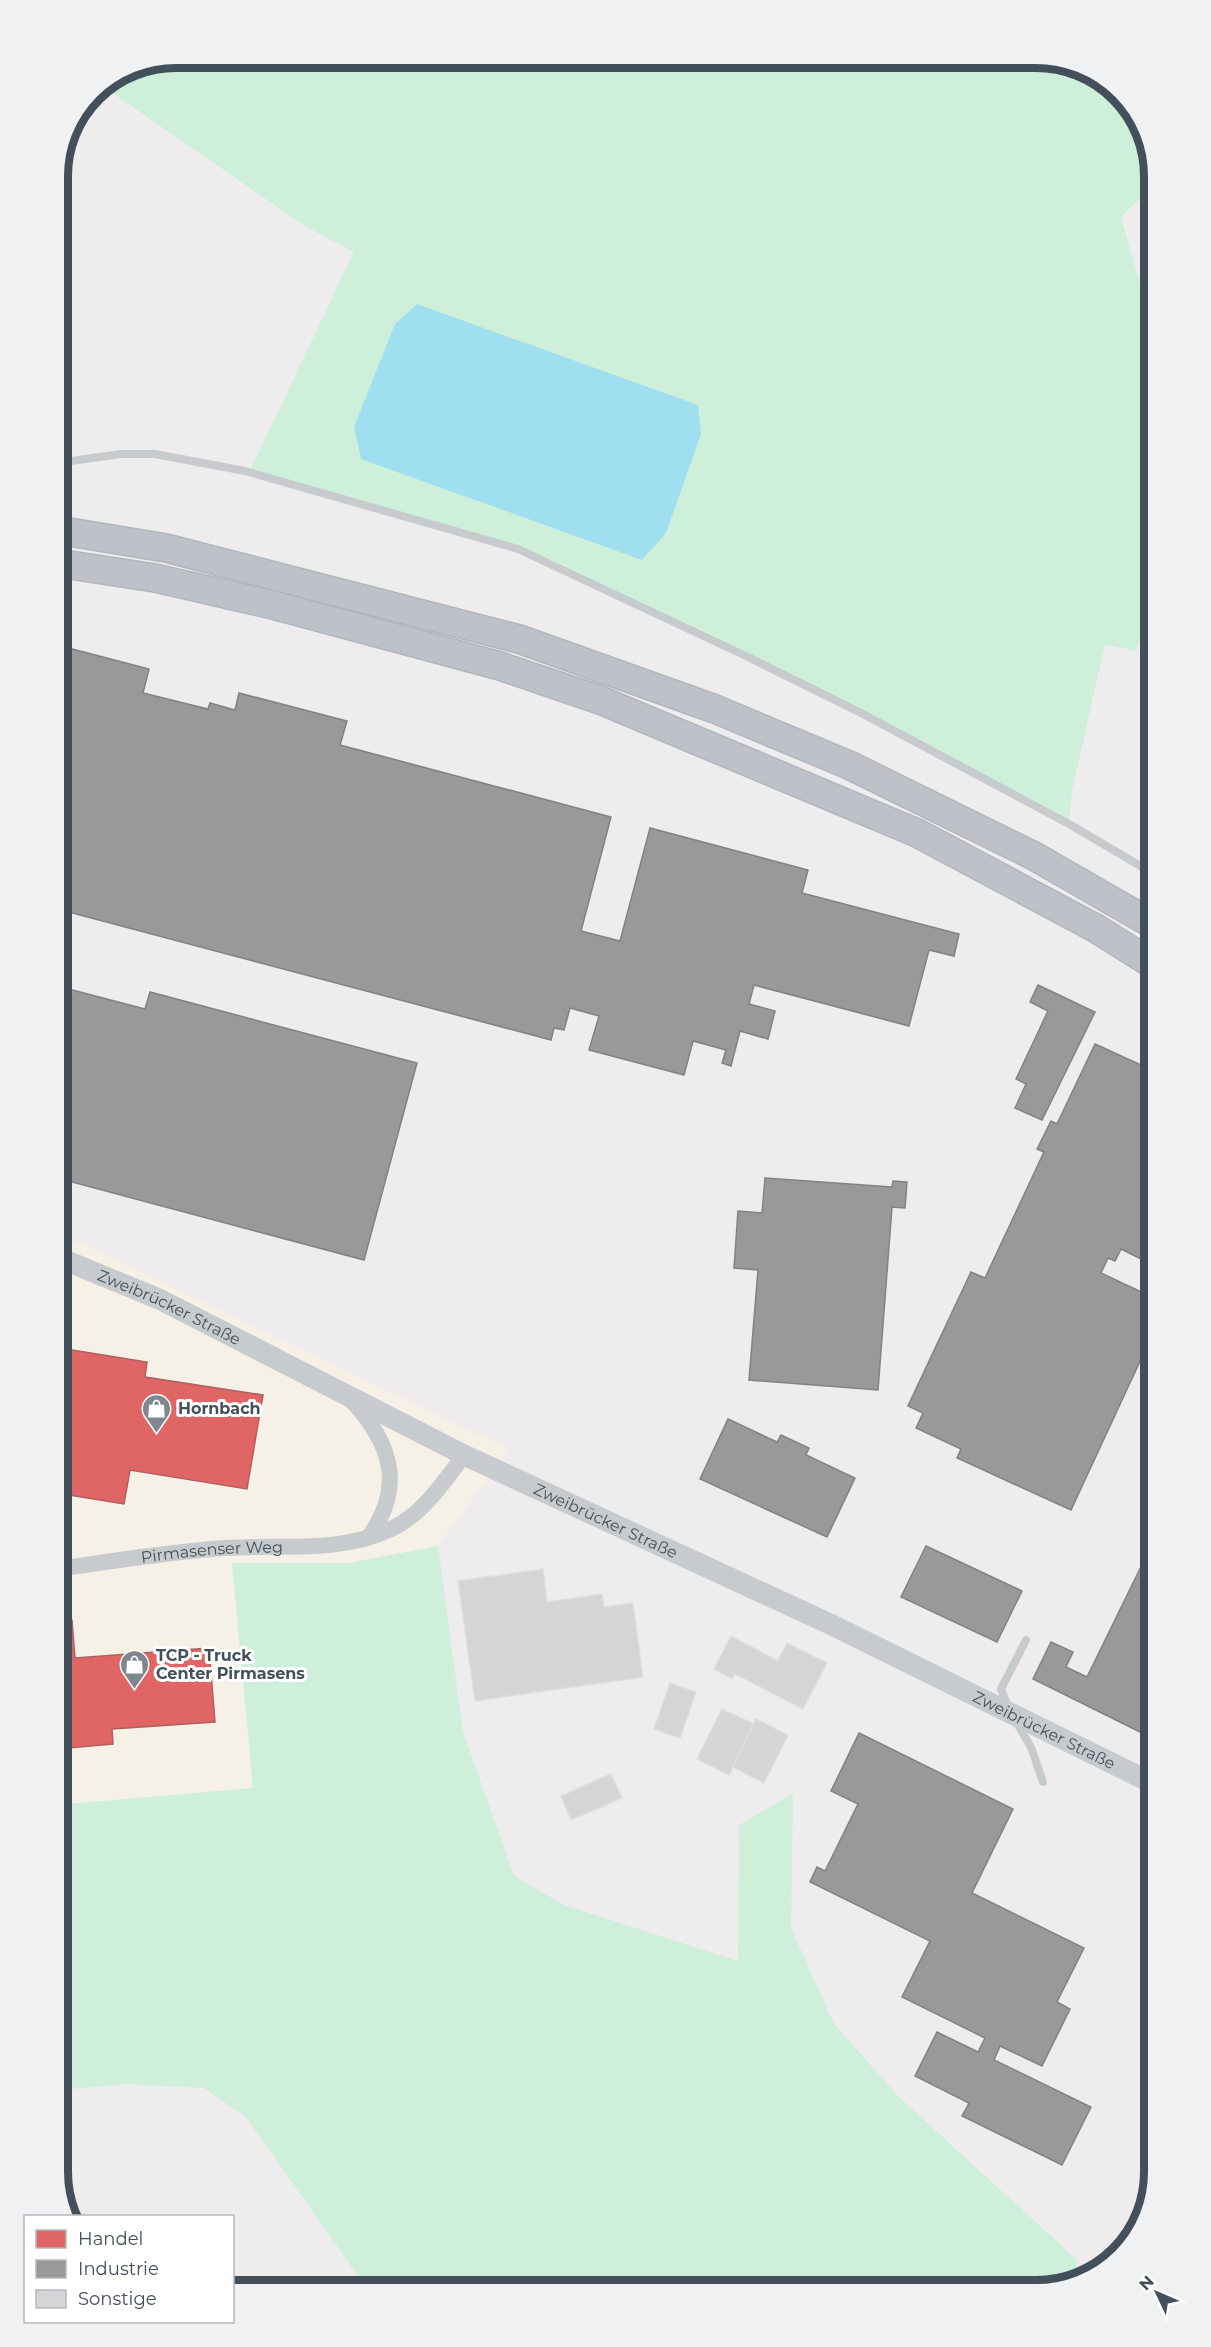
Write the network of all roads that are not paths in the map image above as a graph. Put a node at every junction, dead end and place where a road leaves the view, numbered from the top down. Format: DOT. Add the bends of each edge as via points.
graph roads {
  1 [pos="68,461"];
  2 [pos="68,532"];
  3 [pos="68,564"];
  4 [pos="1144,868"];
  5 [pos="1144,919"];
  6 [pos="1144,959"];
  7 [pos="68,1262"];
  8 [pos="349,1398"];
  9 [pos="464,1455"];
  10 [pos="367,1538"];
  11 [pos="68,1567"];
  12 [pos="1026,1640"];
  13 [pos="1011,1714"];
  14 [pos="1144,1779"];
  15 [pos="1042,1782"];
  1 -- 4 [label="lane" via="155,454 245,471 518,549 863,714"];
  2 -- 5 [label="highway" via="166,548 519,639 704,705 849,765 1023,851"];
  3 -- 6 [label="highway" via="155,578 273,605 500,666 600,700 917,833 1097,929"];
  7 -- 8 [label="street, Zweibrücker Straße" via="159,1299"];
  8 -- 9 [label="street, Zweibrücker Straße"];
  8 -- 10 [label="street" via="376,1431 388,1461 388,1500 382,1519"];
  9 -- 10 [label="street, Pirmasenser Weg" via="417,1511 393,1528"];
  9 -- 13 [label="street, Zweibrücker Straße" via="821,1620"];
  10 -- 11 [label="street, Pirmasenser Weg" via="340,1545 179,1552"];
  12 -- 13 [label="lane" via="1001,1689"];
  13 -- 14 [label="street, Zweibrücker Straße"];
  13 -- 15 [label="lane" via="1030,1747"];
}
